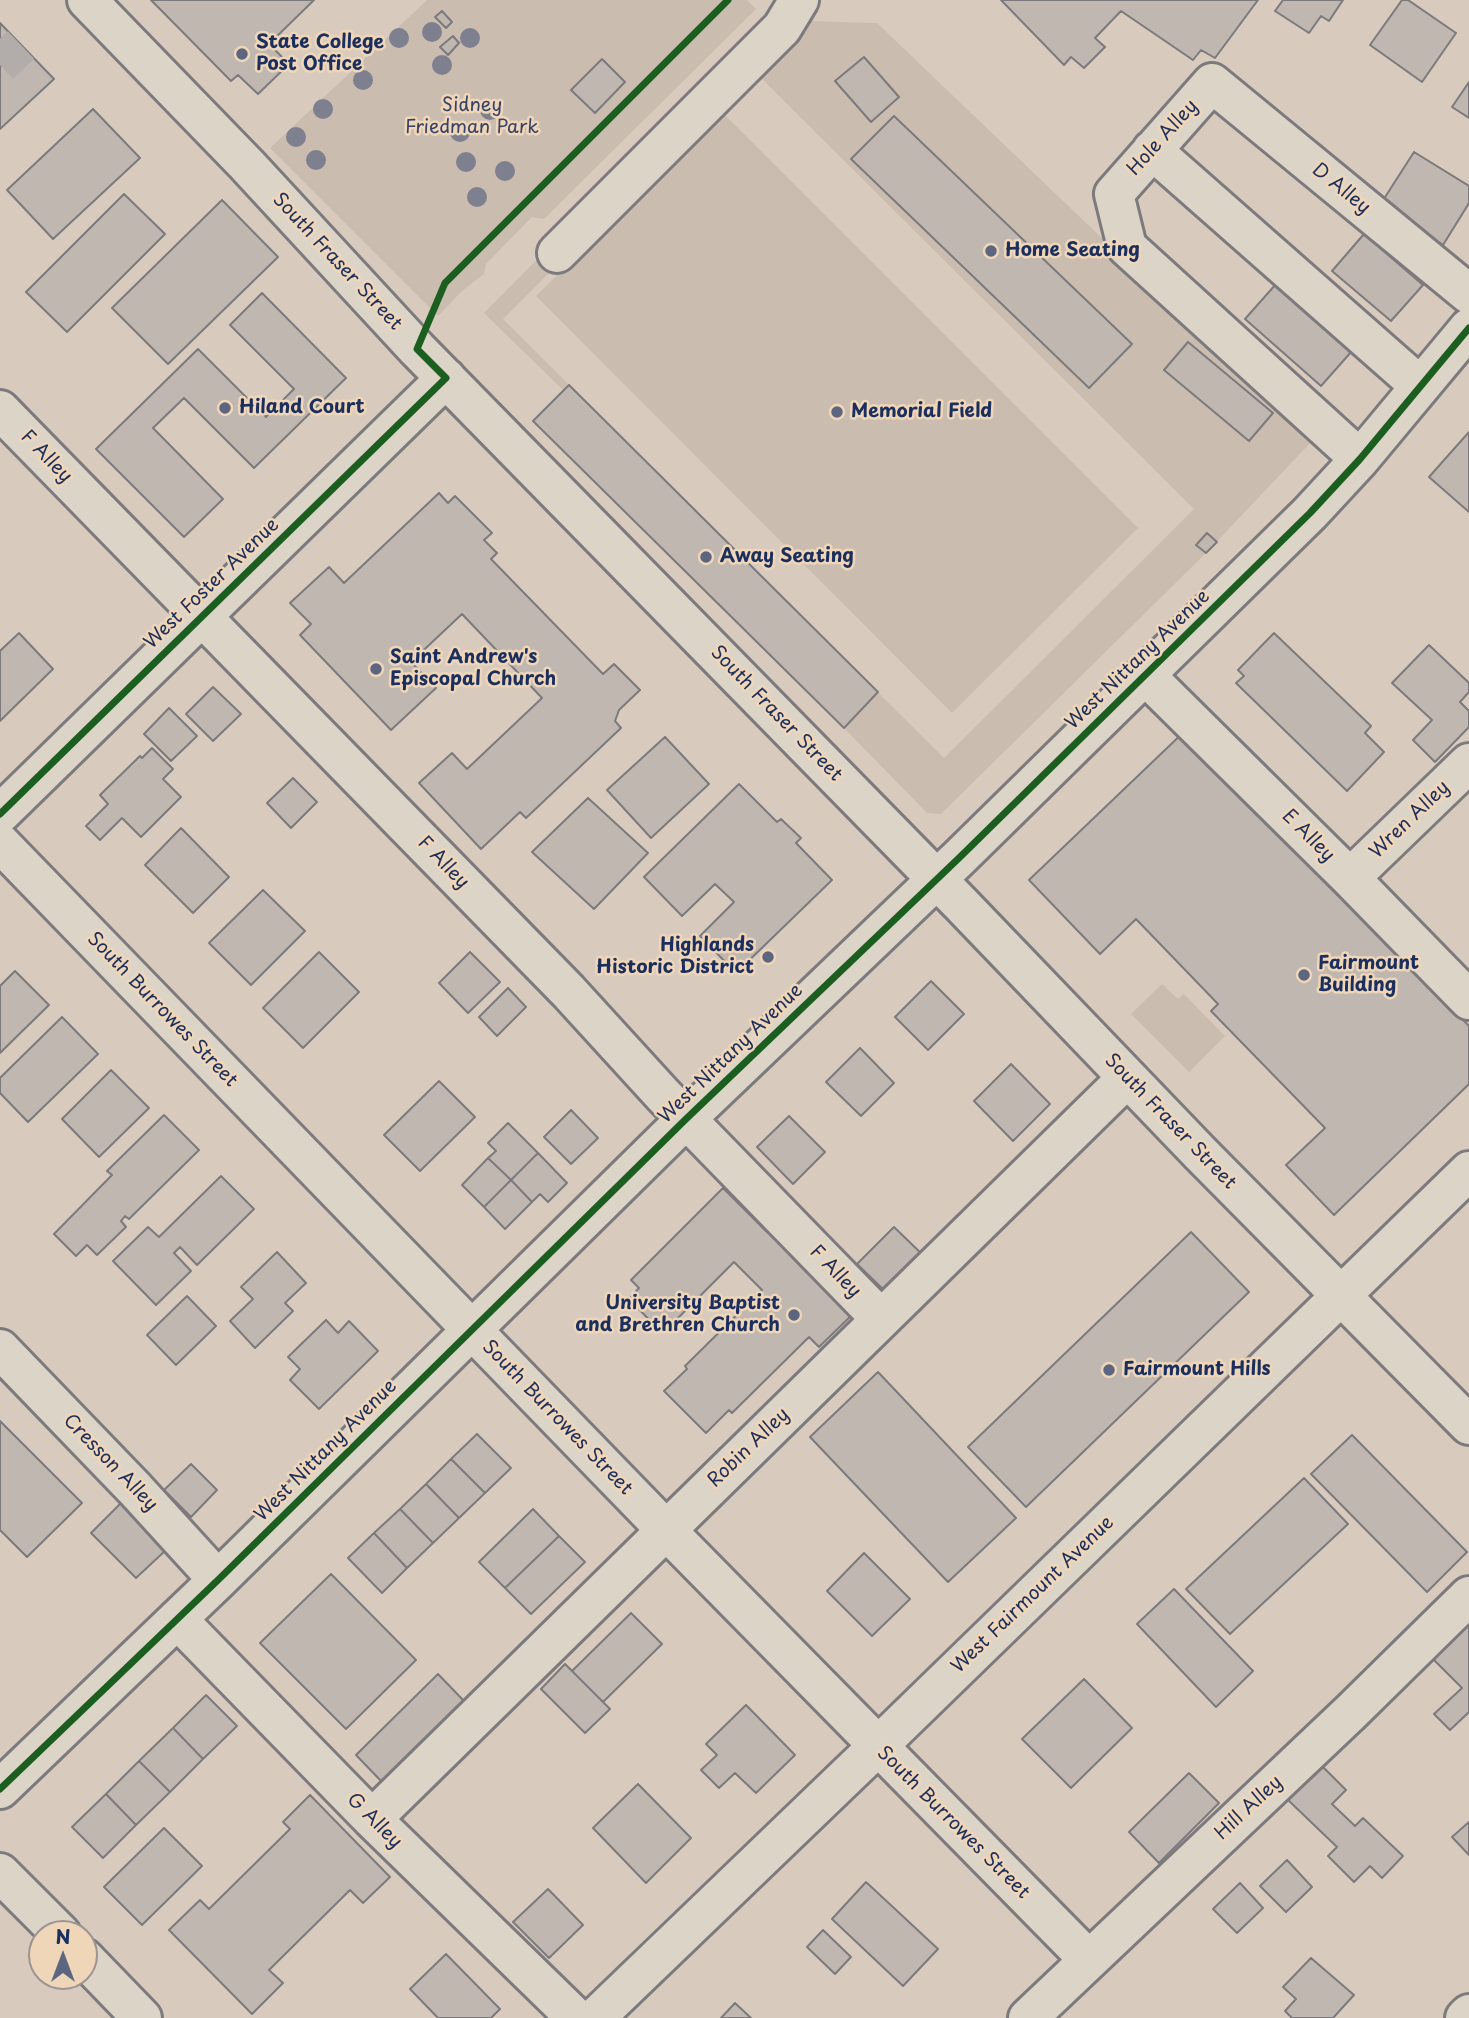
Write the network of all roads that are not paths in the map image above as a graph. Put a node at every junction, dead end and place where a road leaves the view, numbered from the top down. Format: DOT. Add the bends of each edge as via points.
graph roads {
  1 [pos="87,0"];
  2 [pos="799,0"];
  3 [pos="1212,83"];
  4 [pos="1152,150"];
  5 [pos="557,253"];
  6 [pos="1469,295"];
  7 [pos="1469,328"];
  8 [pos="446,377"];
  9 [pos="1420,386"];
  10 [pos="0,410"];
  11 [pos="1360,459"];
  12 [pos="202,617"];
  13 [pos="1145,675"];
  14 [pos="1469,763"];
  15 [pos="0,814"];
  16 [pos="0,843"];
  17 [pos="1350,878"];
  18 [pos="936,879"];
  19 [pos="1469,1000"];
  20 [pos="1127,1078"];
  21 [pos="686,1119"];
  22 [pos="1469,1171"];
  23 [pos="1341,1294"];
  24 [pos="881,1319"];
  25 [pos="472,1330"];
  26 [pos="0,1349"];
  27 [pos="1469,1425"];
  28 [pos="666,1530"];
  29 [pos="218,1580"];
  30 [pos="1469,1596"];
  31 [pos="177,1619"];
  32 [pos="877,1747"];
  33 [pos="0,1789"];
  34 [pos="372,1819"];
  35 [pos="0,1873"];
  36 [pos="47,1920"];
  37 [pos="1088,1959"];
  38 [pos="98,1972"];
  39 [pos="142,2018"];
  40 [pos="576,2018"];
  41 [pos="595,2018"];
  42 [pos="1028,2018"];
  1 -- 8 [label="street, South Fraser Street"];
  2 -- 5 [label="street" via="782,27"];
  3 -- 4 [label="street, Hole Alley"];
  3 -- 6 [label="street, D Alley"];
  4 -- 9 [label="street"];
  4 -- 11 [label="street, Hole Alley" via="1114,194 1127,247"];
  7 -- 9 [label="street, West Nittany Avenue"];
  8 -- 12 [label="street, West Foster Avenue"];
  8 -- 18 [label="street, South Fraser Street"];
  9 -- 11 [label="street, West Nittany Avenue"];
  10 -- 12 [label="street, F Alley"];
  11 -- 13 [label="street, West Nittany Avenue"];
  12 -- 15 [label="street, West Foster Avenue"];
  12 -- 21 [label="street, F Alley" via="568,991"];
  13 -- 17 [label="street, E Alley"];
  13 -- 18 [label="street, West Nittany Avenue"];
  14 -- 17 [label="street, Wren Alley"];
  16 -- 25 [label="street, South Burrowes Street"];
  17 -- 19 [label="street, E Alley"];
  18 -- 20 [label="street, South Fraser Street"];
  18 -- 21 [label="street, West Nittany Avenue"];
  20 -- 23 [label="street, South Fraser Street"];
  20 -- 24 [label="street, Robin Alley"];
  21 -- 24 [label="street, F Alley"];
  21 -- 25 [label="street, West Nittany Avenue"];
  22 -- 23 [label="street, West Fairmount Avenue"];
  23 -- 27 [label="street, South Fraser Street"];
  23 -- 32 [label="street, West Fairmount Avenue"];
  24 -- 28 [label="street, Robin Alley"];
  25 -- 28 [label="street, South Burrowes Street"];
  25 -- 29 [label="street, West Nittany Avenue"];
  26 -- 29 [label="street, Cresson Alley"];
  28 -- 32 [label="street, South Burrowes Street"];
  28 -- 34 [label="street, Robin Alley"];
  29 -- 31 [label="street, West Nittany Avenue"];
  30 -- 37 [label="street, Hill Alley"];
  31 -- 33 [label="street, West Nittany Avenue"];
  31 -- 34 [label="street, G Alley"];
  32 -- 37 [label="street, South Burrowes Street"];
  32 -- 41 [label="street, West Fairmount Avenue"];
  34 -- 40 [label="street, G Alley"];
  35 -- 36 [label="street"];
  37 -- 42 [label="street, Hill Alley"];
  38 -- 39 [label="street"];
}
